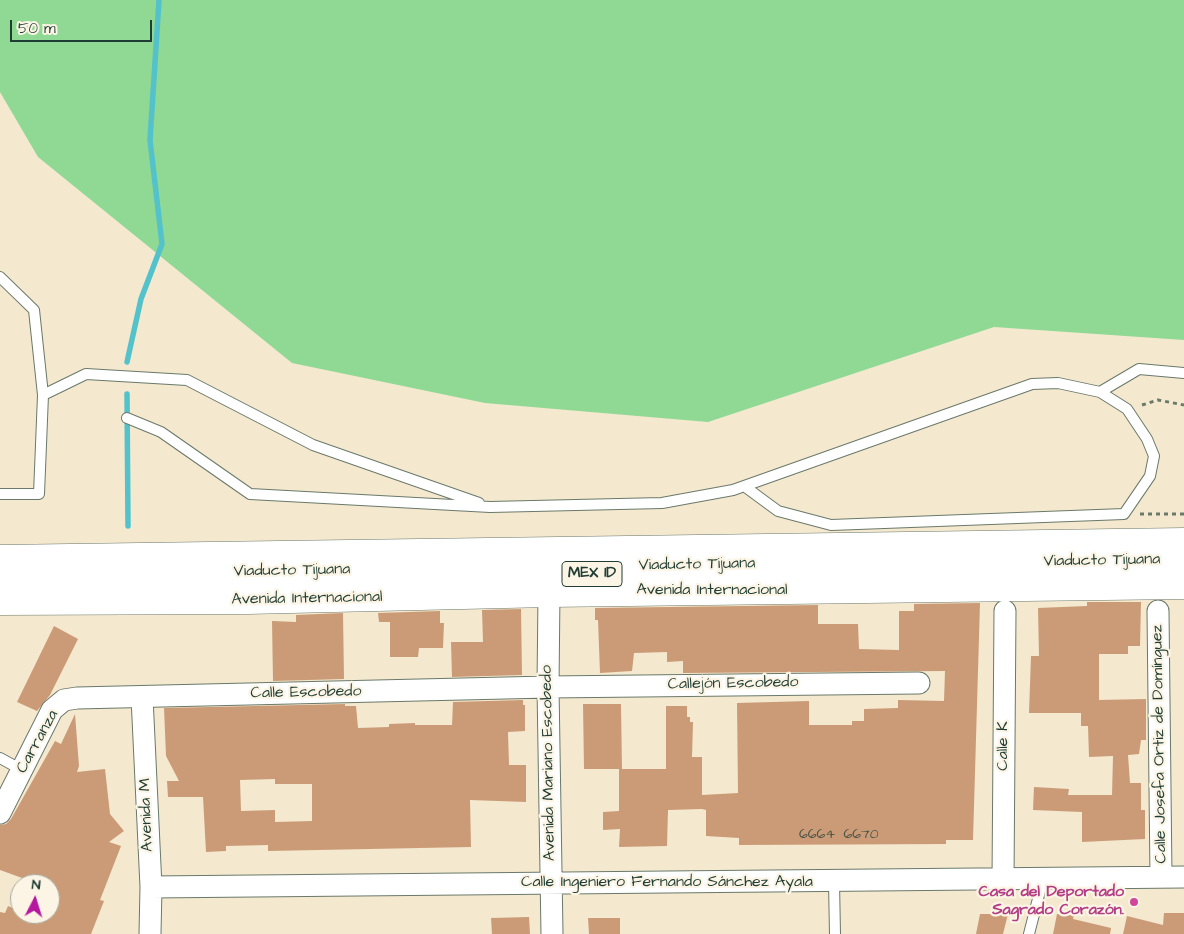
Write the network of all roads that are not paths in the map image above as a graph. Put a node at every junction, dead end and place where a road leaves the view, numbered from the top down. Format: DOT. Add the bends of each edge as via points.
graph roads {
  1 [pos="0,277"];
  2 [pos="1184,374"];
  3 [pos="1100,392"];
  4 [pos="43,394"];
  5 [pos="127,418"];
  6 [pos="744,486"];
  7 [pos="0,494"];
  8 [pos="490,507"];
  9 [pos="1184,542"];
  10 [pos="1184,553"];
  11 [pos="0,559"];
  12 [pos="1184,560"];
  13 [pos="0,566"];
  14 [pos="1184,566"];
  15 [pos="0,574"];
  16 [pos="0,583"];
  17 [pos="1184,585"];
  18 [pos="549,593"];
  19 [pos="0,601"];
  20 [pos="1005,611"];
  21 [pos="1158,611"];
  22 [pos="919,683"];
  23 [pos="548,687"];
  24 [pos="142,697"];
  25 [pos="64,700"];
  26 [pos="0,758"];
  27 [pos="22,770"];
  28 [pos="0,813"];
  29 [pos="1161,877"];
  30 [pos="1184,877"];
  31 [pos="1043,879"];
  32 [pos="1003,880"];
  33 [pos="834,882"];
  34 [pos="550,883"];
  35 [pos="150,887"];
  36 [pos="150,934"];
  37 [pos="552,934"];
  38 [pos="835,934"];
  39 [pos="1029,934"];
  1 -- 4 [label="lane" via="34,310"];
  2 -- 3 [label="lane" via="1139,369"];
  3 -- 6 [label="lane" via="1058,383 1032,384"];
  3 -- 6 [label="lane" via="1127,409 1154,456 1150,476 1124,514 831,525 778,511"];
  4 -- 7 [label="lane" via="39,494"];
  4 -- 8 [label="lane" via="86,374 187,380 313,446"];
  5 -- 8 [label="lane" via="161,432 250,494"];
  6 -- 8 [label="lane" via="662,503"];
  9 -- 11 [label="main road, MEX 1D"];
  10 -- 13 [label="main road, Viaducto Tijuana"];
  12 -- 15 [label="main road, Viaducto Tijuana"];
  14 -- 16 [label="main road, Avenida Internacional / MEX 1D"];
  17 -- 18 [label="main road, Avenida Internacional"];
  18 -- 19 [label="main road, Avenida Internacional" via="248,600"];
  18 -- 23 [label="street, Avenida Mariano Escobedo"];
  20 -- 32 [label="street, Calle K"];
  21 -- 29 [label="street, Calle Josefa Ortiz de Domínguez"];
  22 -- 23 [label="street, Callejón Escobedo"];
  23 -- 24 [label="street, Calle Escobedo"];
  23 -- 34 [label="street, Avenida Mariano Escobedo"];
  24 -- 25 [label="street, Calle Escobedo"];
  24 -- 35 [label="street, Avenida M"];
  25 -- 27 [label="street, Carranza" via="52,710"];
  26 -- 27 [label="lane"];
  27 -- 28 [label="street, Carranza"];
  29 -- 30 [label="street, Calle Ingeniero Fernando Sánchez Ayala"];
  29 -- 31 [label="street, Calle Ingeniero Fernando Sánchez Ayala"];
  31 -- 32 [label="street, Calle Ingeniero Fernando Sánchez Ayala"];
  31 -- 39 [label="lane"];
  32 -- 33 [label="street, Calle Ingeniero Fernando Sánchez Ayala"];
  33 -- 34 [label="street, Calle Ingeniero Fernando Sánchez Ayala"];
  33 -- 38 [label="lane"];
  34 -- 35 [label="street, Calle Ingeniero Fernando Sánchez Ayala"];
  34 -- 37 [label="street, Avenida Mariano Escobedo"];
  35 -- 36 [label="street, Avenida M"];
}
